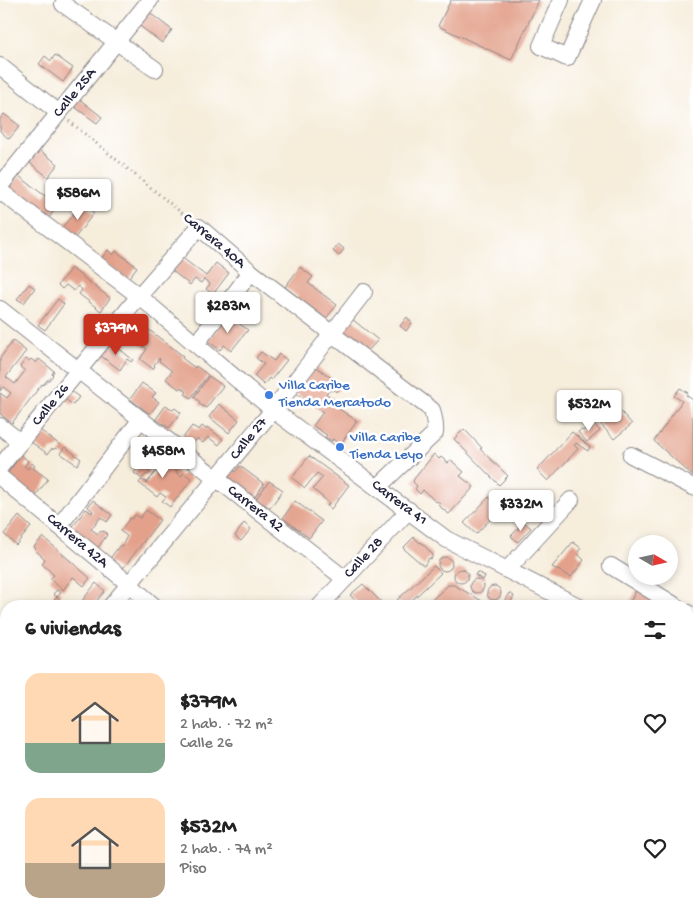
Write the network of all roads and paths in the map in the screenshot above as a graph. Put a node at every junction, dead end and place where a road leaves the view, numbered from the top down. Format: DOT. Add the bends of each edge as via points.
graph roads {
  1 [pos="150,0"];
  2 [pos="562,0"];
  3 [pos="593,0"];
  4 [pos="63,4"];
  5 [pos="116,41"];
  6 [pos="0,66"];
  7 [pos="155,69"];
  8 [pos="59,113"];
  9 [pos="0,186"];
  10 [pos="0,191"];
  11 [pos="199,227"];
  12 [pos="252,272"];
  13 [pos="364,292"];
  14 [pos="139,296"];
  15 [pos="0,309"];
  16 [pos="332,334"];
  17 [pos="196,344"];
  18 [pos="79,371"];
  19 [pos="273,410"];
  20 [pos="141,419"];
  21 [pos="0,426"];
  22 [pos="20,442"];
  23 [pos="631,455"];
  24 [pos="0,467"];
  25 [pos="0,477"];
  26 [pos="217,479"];
  27 [pos="378,487"];
  28 [pos="693,487"];
  29 [pos="571,500"];
  30 [pos="408,510"];
  31 [pos="59,526"];
  32 [pos="611,566"];
  33 [pos="507,570"];
  34 [pos="345,579"];
  35 [pos="129,584"];
  36 [pos="116,600"];
  37 [pos="147,600"];
  38 [pos="326,600"];
  39 [pos="566,600"];
  40 [pos="666,600"];
  1 -- 5 [label="street, Calle 25A"];
  2 -- 3 [label="street" via="541,46 567,58"];
  4 -- 5 [label="street"];
  5 -- 7 [label="street"];
  5 -- 8 [label="street, Calle 25A"];
  6 -- 8 [label="street"];
  8 -- 9 [label="street, Calle 25A"];
  8 -- 11 [label="path, Carrera 40A"];
  10 -- 14 [label="street, Carrera 41"];
  11 -- 12 [label="street, Carrera 40A"];
  11 -- 14 [label="street, Calle 26"];
  12 -- 16 [label="street, Carrera 40A"];
  12 -- 17 [label="street"];
  13 -- 16 [label="street, Calle 27"];
  14 -- 17 [label="street, Carrera 41"];
  14 -- 18 [label="street, Calle 26"];
  15 -- 18 [label="street, Carrera 42"];
  16 -- 19 [label="street, Calle 27"];
  16 -- 27 [label="street, Carrera 40A" via="432,410 435,433"];
  17 -- 19 [label="street, Carrera 41"];
  18 -- 20 [label="street, Carrera 42"];
  18 -- 22 [label="street, Calle 26"];
  19 -- 26 [label="street, Calle 27"];
  19 -- 27 [label="street, Carrera 41"];
  20 -- 26 [label="street, Carrera 42"];
  20 -- 31 [label="street"];
  21 -- 22 [label="street"];
  22 -- 24 [label="street, Calle 26"];
  23 -- 28 [label="street"];
  25 -- 31 [label="street, Carrera 42A"];
  26 -- 34 [label="street, Carrera 42"];
  26 -- 35 [label="street, Calle 27"];
  27 -- 30 [label="street, Carrera 41"];
  29 -- 33 [label="street"];
  30 -- 33 [label="street, Carrera 41" via="446,539"];
  30 -- 34 [label="street, Calle 28"];
  31 -- 35 [label="street, Carrera 42A"];
  32 -- 40 [label="street"];
  33 -- 39 [label="street, Carrera 41"];
  34 -- 38 [label="street, Calle 28"];
  35 -- 36 [label="street, Calle 27"];
  35 -- 37 [label="street, Carrera 42A"];
}
